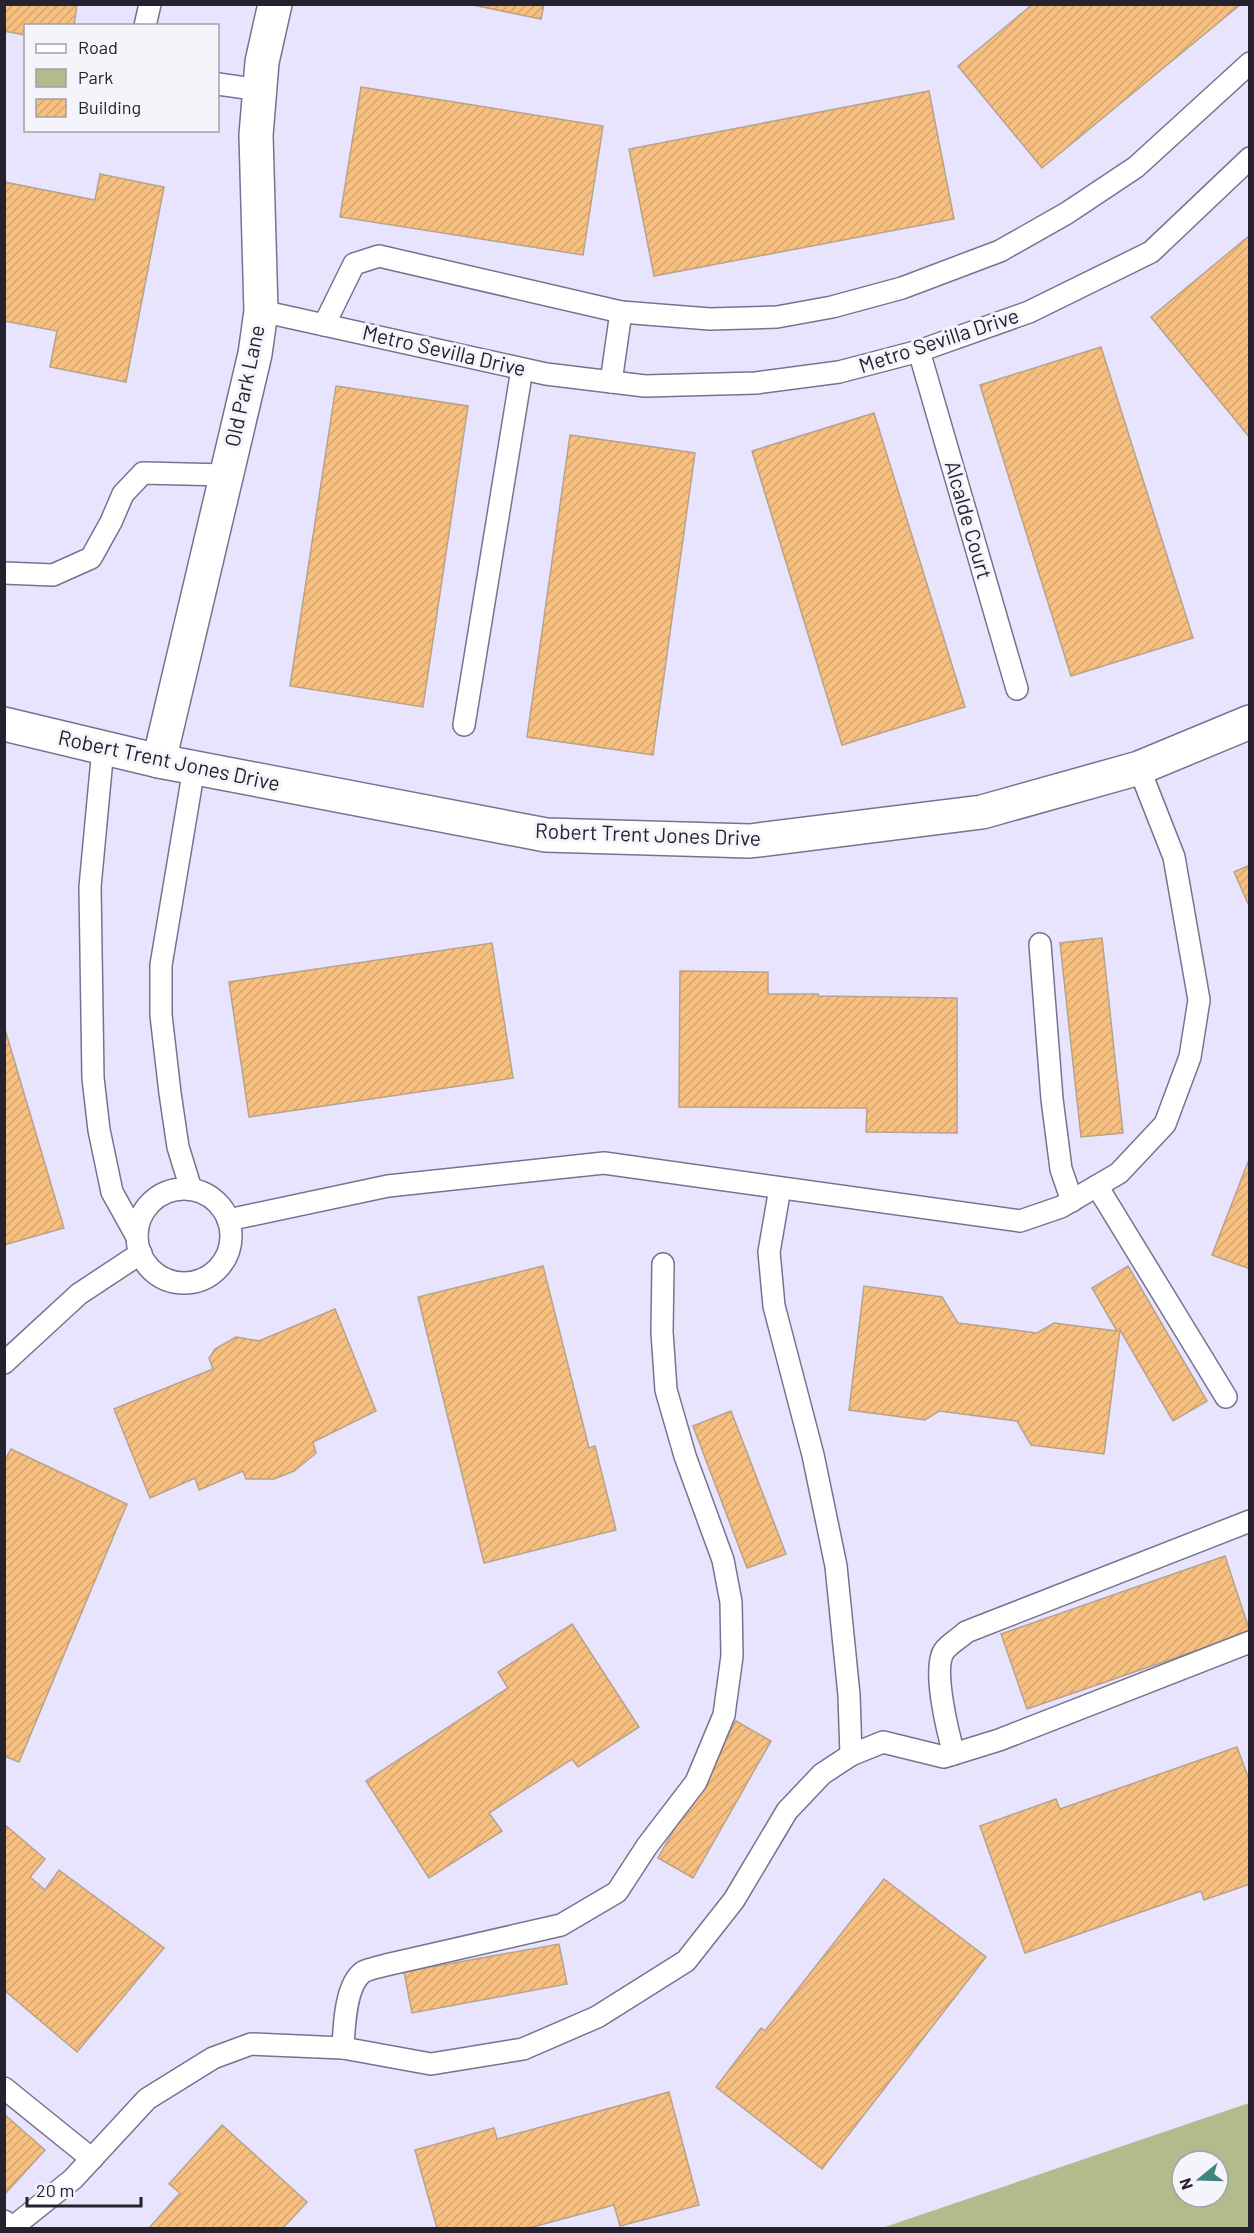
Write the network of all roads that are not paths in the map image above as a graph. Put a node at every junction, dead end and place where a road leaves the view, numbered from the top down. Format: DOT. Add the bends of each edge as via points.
graph roads {
  1 [pos="150,4"];
  2 [pos="274,4"];
  3 [pos="146,24"];
  4 [pos="1250,63"];
  5 [pos="219,84"];
  6 [pos="260,90"];
  7 [pos="1248,162"];
  8 [pos="261,311"];
  9 [pos="621,312"];
  10 [pos="324,325"];
  11 [pos="919,351"];
  12 [pos="522,369"];
  13 [pos="610,382"];
  14 [pos="226,475"];
  15 [pos="4,573"];
  16 [pos="1017,689"];
  17 [pos="1250,722"];
  18 [pos="4,724"];
  19 [pos="464,725"];
  20 [pos="103,748"];
  21 [pos="159,761"];
  22 [pos="194,768"];
  23 [pos="1138,768"];
  24 [pos="1040,944"];
  25 [pos="1098,1186"];
  26 [pos="780,1188"];
  27 [pos="191,1189"];
  28 [pos="1072,1201"];
  29 [pos="228,1220"];
  30 [pos="139,1245"];
  31 [pos="663,1264"];
  32 [pos="4,1364"];
  33 [pos="1226,1396"];
  34 [pos="1250,1521"];
  35 [pos="1250,1642"];
  36 [pos="954,1754"];
  37 [pos="851,1755"];
  38 [pos="343,2048"];
  39 [pos="4,2088"];
  40 [pos="92,2159"];
  41 [pos="4,2221"];
  1 -- 3 [label="lane"];
  2 -- 6 [label="street, Old Park Lane"];
  4 -- 9 [label="lane" via="1136,167 1000,251 902,288 777,317 710,319"];
  5 -- 6 [label="lane"];
  6 -- 8 [label="street, Old Park Lane" via="256,135"];
  7 -- 11 [label="lane, Metro Sevilla Drive" via="1151,252 1029,312"];
  8 -- 10 [label="lane, Metro Sevilla Drive"];
  8 -- 14 [label="street, Old Park Lane" via="255,354"];
  9 -- 10 [label="lane" via="379,256 354,264"];
  9 -- 13 [label="lane"];
  10 -- 12 [label="lane, Metro Sevilla Drive"];
  11 -- 13 [label="lane, Metro Sevilla Drive" via="838,372 756,383 645,386"];
  11 -- 16 [label="lane, Alcalde Court"];
  12 -- 13 [label="lane, Metro Sevilla Drive"];
  12 -- 19 [label="lane"];
  14 -- 15 [label="lane" via="143,473 123,494 91,558 53,575"];
  14 -- 21 [label="street, Old Park Lane"];
  17 -- 23 [label="street, Robert Trent Jones Drive"];
  18 -- 20 [label="street, Robert Trent Jones Drive"];
  20 -- 21 [label="street, Robert Trent Jones Drive"];
  20 -- 30 [label="lane" via="90,887 93,1078 112,1192"];
  21 -- 22 [label="street, Robert Trent Jones Drive"];
  22 -- 23 [label="street, Robert Trent Jones Drive" via="546,835 750,841 982,812"];
  22 -- 27 [label="lane" via="161,965 161,1015 170,1093 178,1147"];
  23 -- 25 [label="lane" via="1174,857 1199,1000 1190,1057 1165,1124 1119,1173"];
  24 -- 28 [label="lane" via="1052,1099 1061,1169"];
  25 -- 28 [label="lane"];
  25 -- 33 [label="lane"];
  26 -- 28 [label="lane" via="1020,1221"];
  26 -- 29 [label="lane" via="604,1163 388,1186"];
  26 -- 37 [label="lane" via="769,1252 774,1305 813,1455 836,1566"];
  27 -- 29 [label="lane" via="214,1199"];
  27 -- 30 [label="lane" via="160,1195 147,1206 140,1221"];
  29 -- 30 [label="lane" via="230,1246 225,1259 217,1269 194,1282 181,1283 157,1274 147,1265"];
  30 -- 32 [label="lane"];
  31 -- 38 [label="lane" via="666,1390 723,1560 731,1602 732,1656 724,1715 696,1782 617,1892 561,1925 362,1973 346,2007"];
  34 -- 36 [label="lane" via="966,1632 944,1651 939,1669"];
  35 -- 36 [label="lane"];
  36 -- 37 [label="lane" via="944,1757 883,1742"];
  37 -- 38 [label="lane" via="822,1774 787,1811 734,1900 686,1961 597,2018 523,2049 431,2064"];
  38 -- 40 [label="lane" via="251,2044 213,2058 147,2099"];
  39 -- 40 [label="lane"];
  40 -- 41 [label="lane" via="13,2227"];
}
